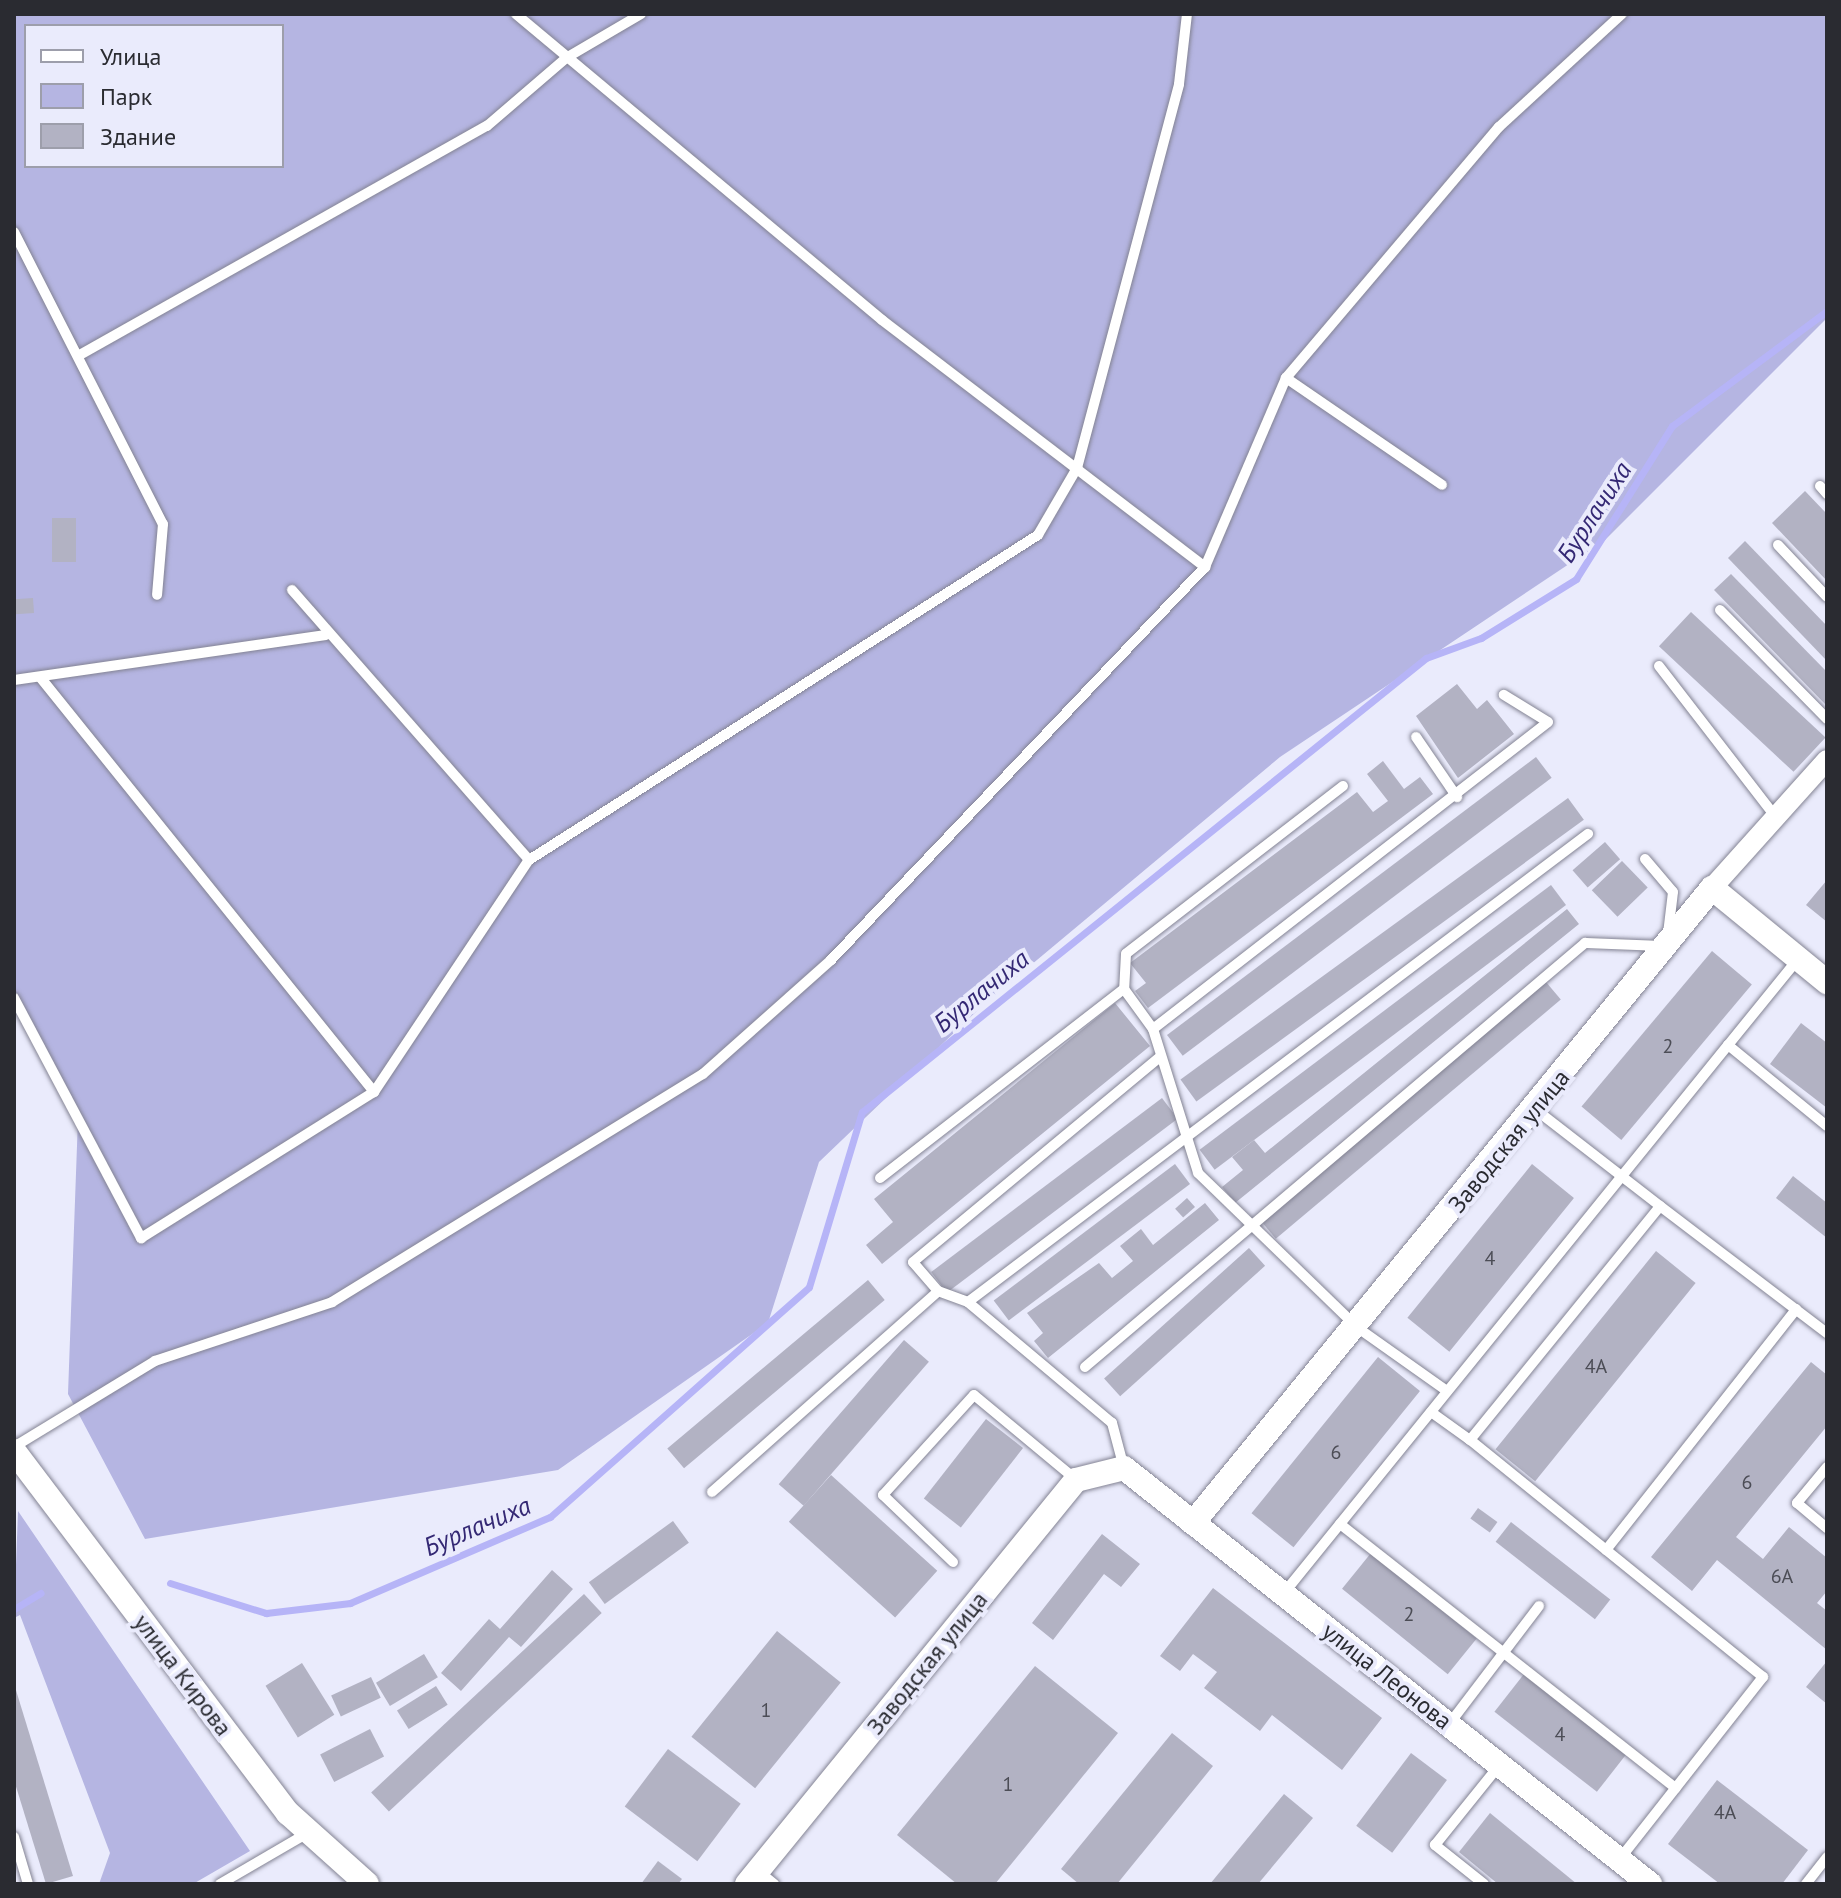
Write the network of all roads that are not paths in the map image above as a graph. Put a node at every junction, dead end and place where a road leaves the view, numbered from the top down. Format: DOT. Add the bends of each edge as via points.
graph roads {
  1 [pos="516,14"];
  2 [pos="641,14"];
  3 [pos="1187,14"];
  4 [pos="1622,14"];
  5 [pos="566,58"];
  6 [pos="14,232"];
  7 [pos="78,356"];
  8 [pos="1286,378"];
  9 [pos="1077,468"];
  10 [pos="1442,485"];
  11 [pos="1778,545"];
  12 [pos="1205,567"];
  13 [pos="292,590"];
  14 [pos="157,595"];
  15 [pos="1827,597"];
  16 [pos="1720,610"];
  17 [pos="326,635"];
  18 [pos="1659,666"];
  19 [pos="40,677"];
  20 [pos="14,680"];
  21 [pos="1504,695"];
  22 [pos="1827,719"];
  23 [pos="1416,737"];
  24 [pos="1827,760"];
  25 [pos="1343,786"];
  26 [pos="1457,797"];
  27 [pos="1774,815"];
  28 [pos="1588,834"];
  29 [pos="1645,859"];
  30 [pos="529,860"];
  31 [pos="1712,888"];
  32 [pos="1667,946"];
  33 [pos="1798,958"];
  34 [pos="1827,982"];
  35 [pos="1124,989"];
  36 [pos="14,998"];
  37 [pos="1153,1029"];
  38 [pos="1728,1045"];
  39 [pos="1160,1057"];
  40 [pos="374,1092"];
  41 [pos="1535,1109"];
  42 [pos="1827,1126"];
  43 [pos="1189,1138"];
  44 [pos="1622,1176"];
  45 [pos="880,1178"];
  46 [pos="1660,1206"];
  47 [pos="1247,1223"];
  48 [pos="938,1291"];
  49 [pos="968,1302"];
  50 [pos="1796,1309"];
  51 [pos="1358,1328"];
  52 [pos="1827,1333"];
  53 [pos="1085,1367"];
  54 [pos="1447,1391"];
  55 [pos="1431,1412"];
  56 [pos="1470,1440"];
  57 [pos="14,1449"];
  58 [pos="1827,1467"];
  59 [pos="1124,1468"];
  60 [pos="1076,1480"];
  61 [pos="712,1492"];
  62 [pos="1193,1523"];
  63 [pos="1340,1524"];
  64 [pos="1827,1528"];
  65 [pos="1606,1550"];
  66 [pos="953,1562"];
  67 [pos="1283,1594"];
  68 [pos="1539,1606"];
  69 [pos="1504,1652"];
  70 [pos="1449,1725"];
  71 [pos="1500,1765"];
  72 [pos="1676,1788"];
  73 [pos="306,1834"];
  74 [pos="14,1837"];
  75 [pos="1827,1857"];
  76 [pos="1619,1860"];
  77 [pos="760,1880"];
  78 [pos="28,1884"];
  79 [pos="220,1884"];
  80 [pos="367,1884"];
  81 [pos="1484,1884"];
  82 [pos="1650,1884"];
  83 [pos="1806,1884"];
  1 -- 5 [label="lane"];
  2 -- 5 [label="lane"];
  3 -- 9 [label="lane" via="1179,84"];
  4 -- 8 [label="lane" via="1499,127"];
  5 -- 7 [label="lane" via="487,126"];
  5 -- 9 [label="lane" via="882,320"];
  6 -- 7 [label="lane"];
  7 -- 14 [label="lane" via="163,524"];
  8 -- 10 [label="lane"];
  8 -- 12 [label="lane"];
  9 -- 12 [label="lane"];
  9 -- 30 [label="lane" via="1038,535"];
  11 -- 15 [label="lane"];
  12 -- 57 [label="lane" via="831,960 703,1074 332,1302 155,1361"];
  13 -- 17 [label="lane"];
  16 -- 22 [label="lane"];
  17 -- 19 [label="lane"];
  17 -- 30 [label="lane"];
  18 -- 27 [label="lane"];
  19 -- 20 [label="lane"];
  19 -- 40 [label="lane"];
  21 -- 26 [label="lane" via="1548,722"];
  23 -- 26 [label="lane"];
  24 -- 27 [label="street, Заводская улица"];
  25 -- 35 [label="lane" via="1126,954"];
  26 -- 37 [label="lane"];
  27 -- 31 [label="street, Заводская улица"];
  28 -- 43 [label="lane"];
  29 -- 32 [label="lane" via="1673,892"];
  30 -- 40 [label="lane"];
  31 -- 32 [label="street, Заводская улица"];
  31 -- 33 [label="street"];
  32 -- 41 [label="street, Заводская улица"];
  32 -- 47 [label="lane" via="1585,943"];
  33 -- 34 [label="street"];
  33 -- 38 [label="lane"];
  35 -- 37 [label="lane"];
  35 -- 45 [label="lane"];
  36 -- 40 [label="lane" via="141,1238"];
  37 -- 39 [label="lane"];
  38 -- 42 [label="lane"];
  38 -- 44 [label="lane"];
  39 -- 43 [label="lane"];
  39 -- 48 [label="lane" via="913,1262"];
  41 -- 44 [label="lane"];
  41 -- 51 [label="street, Заводская улица"];
  43 -- 47 [label="lane" via="1198,1173"];
  43 -- 49 [label="lane"];
  44 -- 46 [label="lane"];
  44 -- 54 [label="lane"];
  46 -- 50 [label="lane"];
  46 -- 56 [label="lane"];
  47 -- 51 [label="lane"];
  47 -- 53 [label="lane"];
  48 -- 49 [label="lane"];
  48 -- 61 [label="lane"];
  49 -- 59 [label="lane" via="1112,1423"];
  50 -- 52 [label="lane"];
  50 -- 65 [label="lane"];
  51 -- 54 [label="lane"];
  51 -- 62 [label="street, Заводская улица"];
  54 -- 55 [label="lane"];
  55 -- 56 [label="lane"];
  55 -- 63 [label="lane"];
  56 -- 65 [label="lane"];
  57 -- 73 [label="street, улица Кирова"];
  58 -- 64 [label="lane" via="1797,1503"];
  59 -- 60 [label="street"];
  59 -- 62 [label="street, улица Леонова"];
  60 -- 66 [label="lane" via="974,1395 883,1495"];
  60 -- 77 [label="street, Заводская улица"];
  62 -- 67 [label="street, улица Леонова"];
  63 -- 67 [label="lane"];
  63 -- 69 [label="lane"];
  65 -- 72 [label="lane" via="1763,1677"];
  67 -- 70 [label="street, улица Леонова"];
  68 -- 69 [label="lane"];
  69 -- 70 [label="lane"];
  69 -- 72 [label="lane"];
  70 -- 71 [label="street, улица Леонова"];
  71 -- 76 [label="street, улица Леонова"];
  71 -- 81 [label="lane" via="1435,1845"];
  72 -- 76 [label="lane"];
  73 -- 79 [label="lane"];
  73 -- 80 [label="street, улица Кирова"];
  74 -- 78 [label="lane"];
  75 -- 83 [label="lane"];
  76 -- 82 [label="street, улица Леонова"];
}
